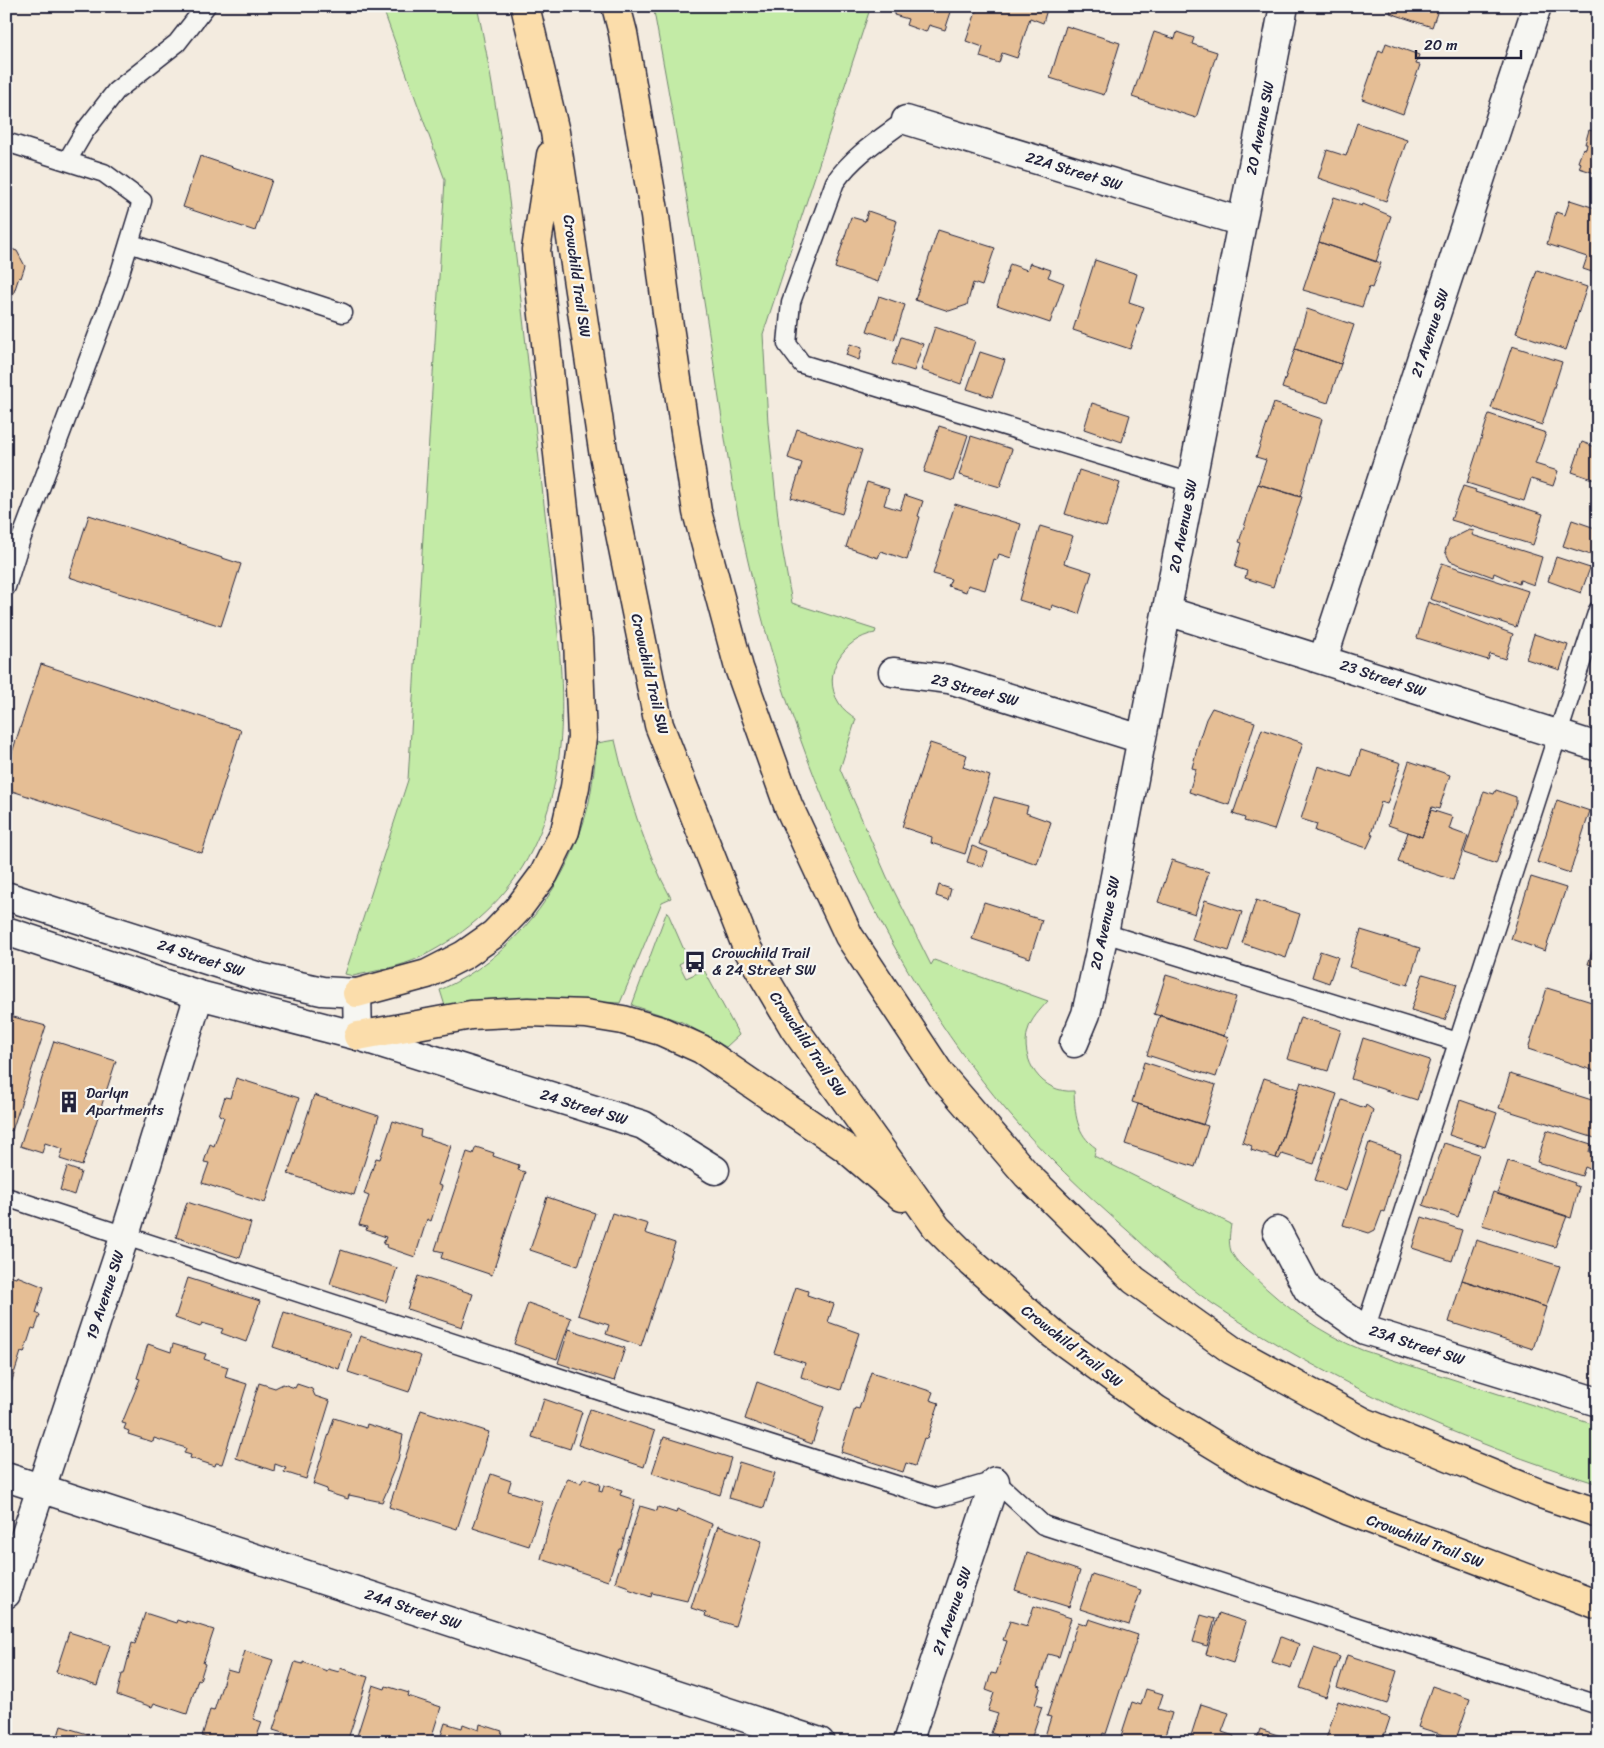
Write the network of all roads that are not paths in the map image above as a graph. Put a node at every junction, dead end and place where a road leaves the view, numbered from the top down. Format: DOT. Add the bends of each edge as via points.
graph roads {
  1 [pos="206,6"];
  2 [pos="525,6"];
  3 [pos="616,6"];
  4 [pos="1284,6"];
  5 [pos="1537,6"];
  6 [pos="906,120"];
  7 [pos="555,132"];
  8 [pos="6,142"];
  9 [pos="67,161"];
  10 [pos="1242,222"];
  11 [pos="129,243"];
  12 [pos="343,313"];
  13 [pos="1191,483"];
  14 [pos="9,567"];
  15 [pos="6,587"];
  16 [pos="1598,610"];
  17 [pos="1167,611"];
  18 [pos="1323,659"];
  19 [pos="893,672"];
  20 [pos="1558,734"];
  21 [pos="1141,739"];
  22 [pos="1598,747"];
  23 [pos="6,896"];
  24 [pos="6,931"];
  25 [pos="1104,933"];
  26 [pos="357,993"];
  27 [pos="199,995"];
  28 [pos="358,1036"];
  29 [pos="1458,1042"];
  30 [pos="1074,1043"];
  31 [pos="715,1170"];
  32 [pos="6,1197"];
  33 [pos="937,1228"];
  34 [pos="1277,1231"];
  35 [pos="125,1235"];
  36 [pos="1365,1330"];
  37 [pos="1598,1402"];
  38 [pos="6,1477"];
  39 [pos="995,1481"];
  40 [pos="42,1488"];
  41 [pos="1598,1513"];
  42 [pos="6,1594"];
  43 [pos="1598,1605"];
  44 [pos="1598,1705"];
  45 [pos="820,1742"];
  46 [pos="908,1742"];
  1 -- 9 [label="lane" via="177,43 116,91 84,132"];
  2 -- 7 [label="highway, Crowchild Trail SW"];
  3 -- 41 [label="highway" via="655,216 696,512 739,668 788,805 849,936 940,1075 1027,1175 1134,1280 1232,1350 1364,1422 1541,1494"];
  4 -- 10 [label="street, 20 Avenue SW"];
  5 -- 18 [label="street, 21 Avenue SW"];
  6 -- 10 [label="street, 22A Street SW"];
  6 -- 13 [label="lane" via="859,154 835,182 791,302 788,344 802,364"];
  7 -- 26 [label="highway" via="536,250 578,638 582,738 576,787 565,831 544,874 494,934 464,955 427,974"];
  7 -- 33 [label="highway, Crowchild Trail SW" via="603,450 659,726 747,948 794,1028"];
  8 -- 9 [label="lane"];
  9 -- 11 [label="lane" via="104,173 142,201"];
  10 -- 13 [label="street, 20 Avenue SW"];
  11 -- 12 [label="lane"];
  11 -- 14 [label="lane" via="115,289"];
  13 -- 17 [label="street, 20 Avenue SW"];
  14 -- 15 [label="lane"];
  16 -- 20 [label="lane"];
  17 -- 18 [label="street, 23 Street SW"];
  17 -- 21 [label="street, 20 Avenue SW"];
  18 -- 20 [label="street, 23 Street SW"];
  19 -- 21 [label="street, 23 Street SW" via="949,679"];
  20 -- 22 [label="street, 23 Street SW"];
  20 -- 29 [label="lane"];
  21 -- 25 [label="street, 20 Avenue SW"];
  23 -- 26 [label="street, 24 Street SW" via="263,978 322,992"];
  24 -- 27 [label="street, 24 Street SW"];
  25 -- 29 [label="lane"];
  25 -- 30 [label="street, 20 Avenue SW" via="1086,1014"];
  26 -- 28 [label="street"];
  27 -- 28 [label="street, 24 Street SW"];
  27 -- 35 [label="street, 19 Avenue SW"];
  28 -- 31 [label="street, 24 Street SW" via="643,1125"];
  28 -- 33 [label="highway" via="471,1015 528,1012 586,1014 661,1031 702,1049 844,1147"];
  29 -- 36 [label="lane"];
  32 -- 35 [label="lane"];
  33 -- 43 [label="highway, Crowchild Trail SW" via="1054,1336 1157,1410 1256,1470 1348,1511"];
  34 -- 36 [label="street, 23A Street SW" via="1308,1290"];
  35 -- 39 [label="lane" via="937,1498"];
  35 -- 40 [label="street, 19 Avenue SW"];
  36 -- 37 [label="street, 23A Street SW"];
  38 -- 40 [label="street, 24A Street SW"];
  39 -- 44 [label="lane" via="1043,1525"];
  39 -- 46 [label="street, 21 Avenue SW"];
  40 -- 42 [label="street, 19 Avenue SW"];
  40 -- 45 [label="street, 24A Street SW"];
}
